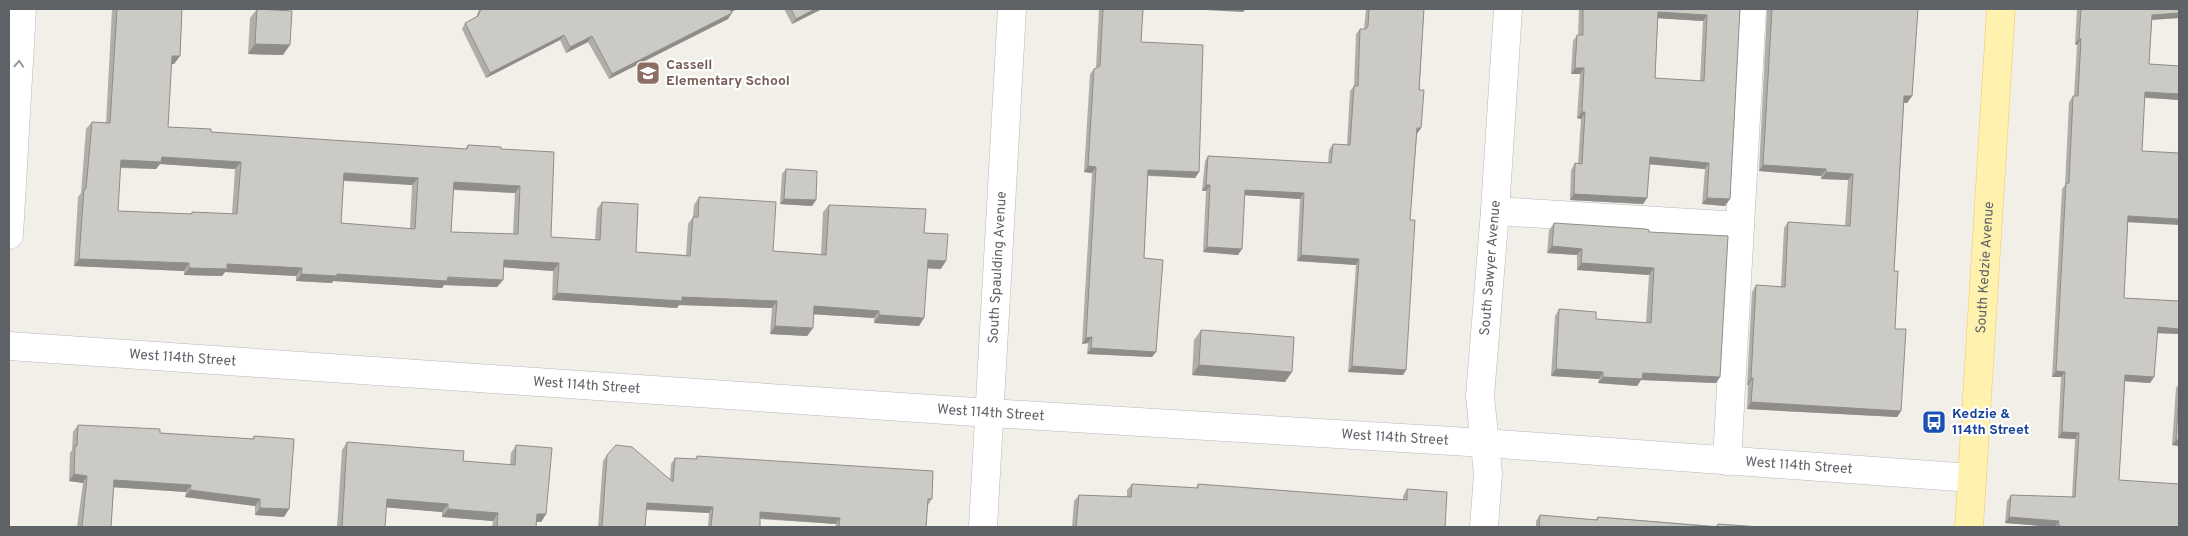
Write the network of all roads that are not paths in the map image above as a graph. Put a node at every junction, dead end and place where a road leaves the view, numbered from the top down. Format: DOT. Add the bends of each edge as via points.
graph roads {
  1 [pos="22,9"];
  2 [pos="1012,9"];
  3 [pos="1508,9"];
  4 [pos="1752,9"];
  5 [pos="2001,9"];
  6 [pos="1495,211"];
  7 [pos="1740,226"];
  8 [pos="9,235"];
  9 [pos="9,346"];
  10 [pos="990,413"];
  11 [pos="1485,443"];
  12 [pos="1727,461"];
  13 [pos="1972,478"];
  14 [pos="983,527"];
  15 [pos="1484,527"];
  16 [pos="1969,527"];
  8 -- 1 [label="street, one-way"];
  2 -- 10 [label="street, South Spaulding Avenue"];
  3 -- 6 [label="street, South Sawyer Avenue"];
  4 -- 7 [label="street"];
  5 -- 13 [label="main road, South Kedzie Avenue"];
  6 -- 7 [label="street"];
  6 -- 11 [label="street, South Sawyer Avenue" via="1480,396"];
  7 -- 12 [label="street"];
  9 -- 10 [label="street, West 114th Street"];
  10 -- 11 [label="street, West 114th Street"];
  10 -- 14 [label="street, South Spaulding Avenue"];
  11 -- 12 [label="street, West 114th Street"];
  11 -- 15 [label="street, South Sawyer Avenue" via="1488,474"];
  12 -- 13 [label="street, West 114th Street"];
  13 -- 16 [label="main road, South Kedzie Avenue"];
}
